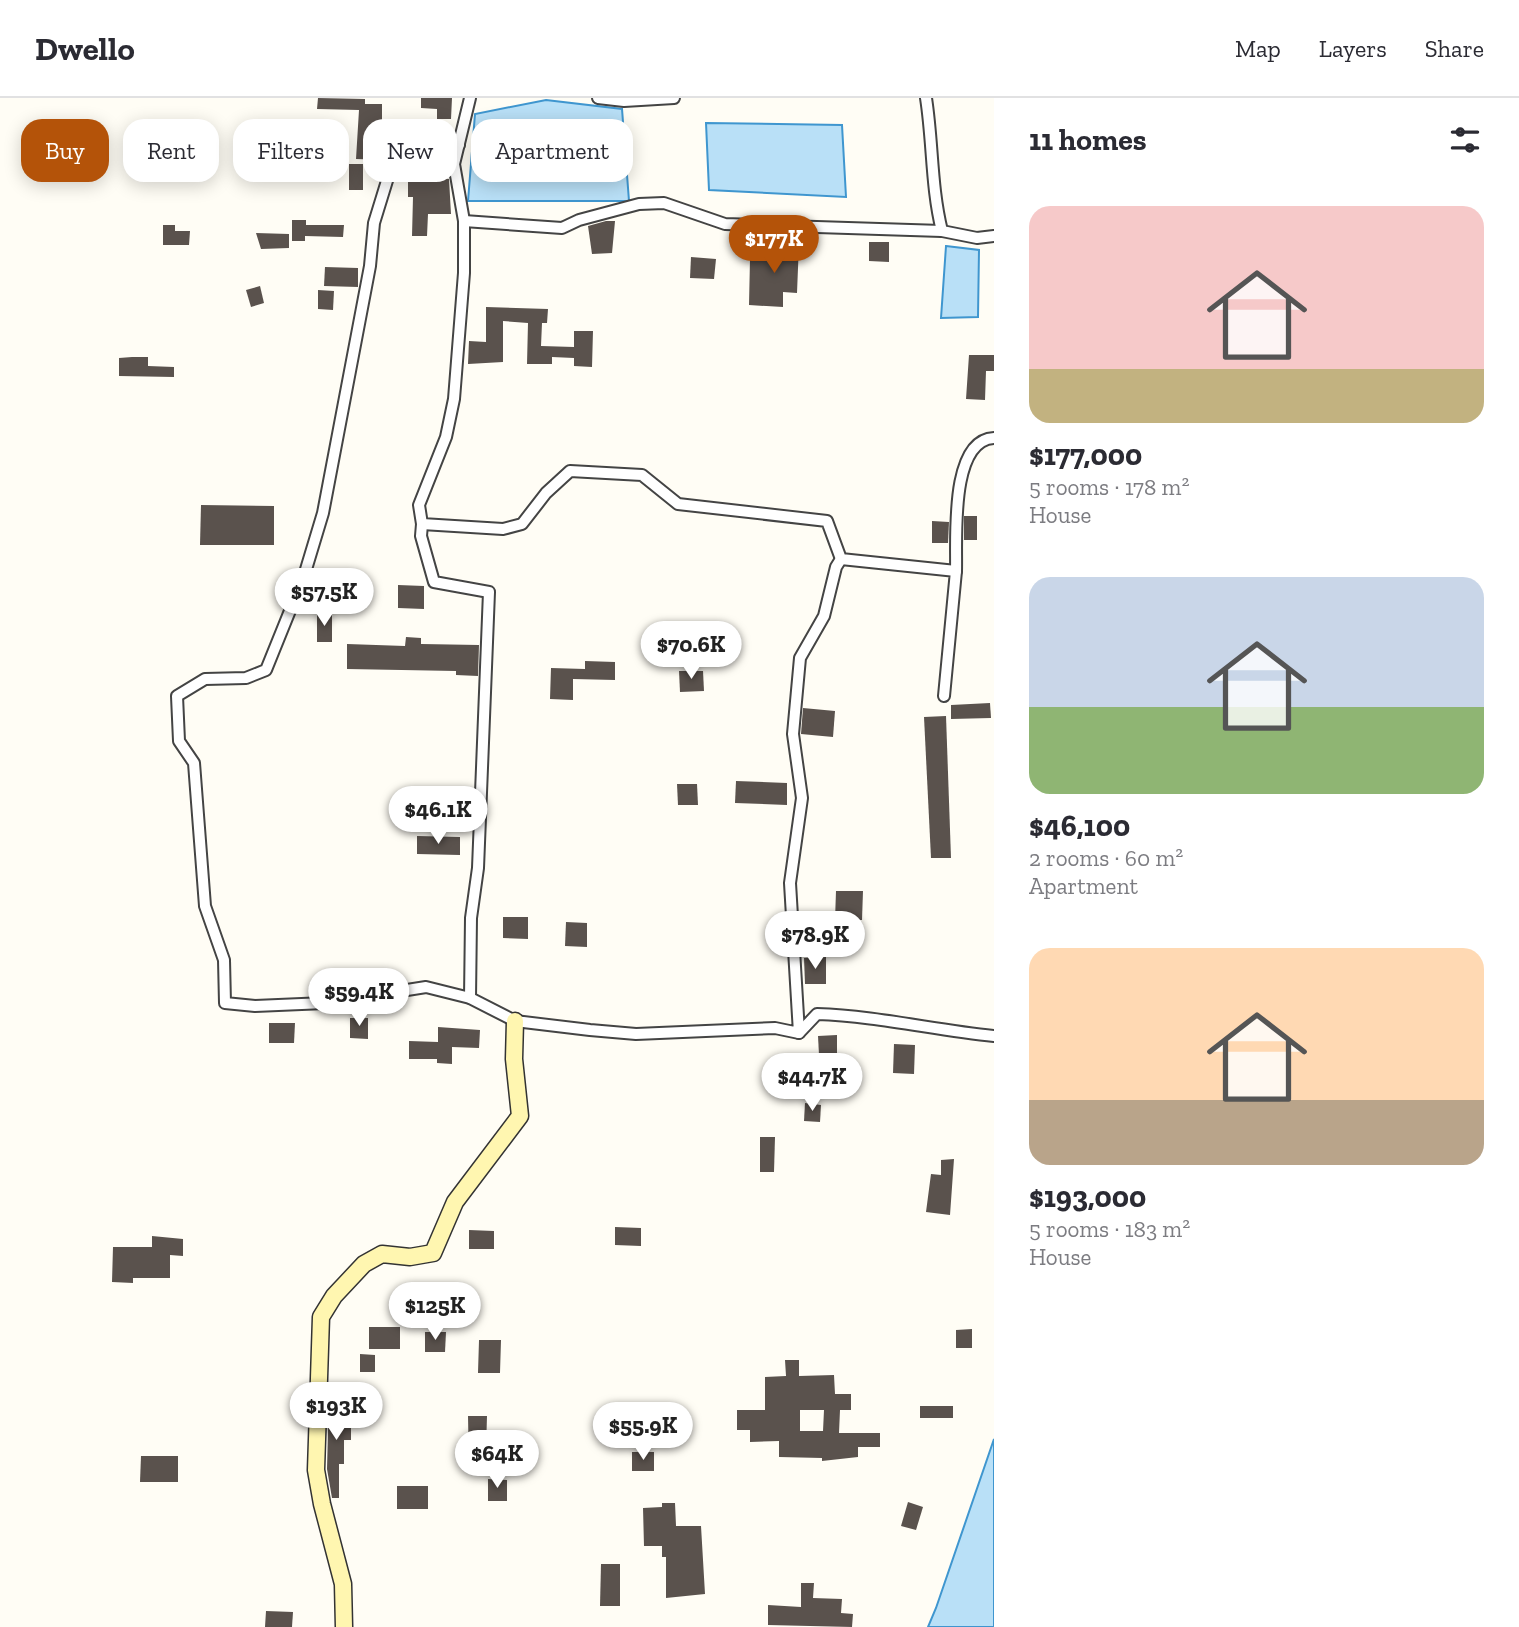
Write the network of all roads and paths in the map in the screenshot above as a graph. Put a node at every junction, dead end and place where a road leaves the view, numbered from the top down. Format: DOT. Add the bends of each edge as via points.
graph roads {
  1 [pos="470,98"];
  2 [pos="598,98"];
  3 [pos="674,98"];
  4 [pos="926,98"];
  5 [pos="459,145"];
  6 [pos="464,221"];
  7 [pos="942,231"];
  8 [pos="994,236"];
  9 [pos="994,438"];
  10 [pos="422,524"];
  11 [pos="841,559"];
  12 [pos="956,571"];
  13 [pos="944,695"];
  14 [pos="470,998"];
  15 [pos="515,1021"];
  16 [pos="799,1033"];
  17 [pos="994,1036"];
  18 [pos="344,1627"];
  1 -- 5 [label="street"];
  2 -- 3 [label="street" via="624,102"];
  4 -- 7 [label="street"];
  5 -- 6 [label="street" via="454,164"];
  5 -- 14 [label="street" via="417,140 398,145 374,223 370,266 323,513 304,576 266,670 246,678 205,679 177,696 178,741 194,763 205,906 224,960 225,1003 325,1003 417,987"];
  6 -- 7 [label="street" via="562,228 639,204 664,204 725,224"];
  6 -- 10 [label="street" via="463,317 454,399 446,437 419,505"];
  7 -- 8 [label="street" via="977,238"];
  9 -- 12 [label="street" via="973,450 962,467"];
  10 -- 11 [label="street" via="503,529 522,524 570,471 642,475 678,504 827,521"];
  10 -- 14 [label="street" via="434,582 489,592"];
  11 -- 12 [label="street"];
  11 -- 16 [label="street" via="824,616 800,658 793,734 802,798 790,883"];
  12 -- 13 [label="street"];
  14 -- 15 [label="street"];
  15 -- 16 [label="street" via="636,1034 775,1028"];
  15 -- 18 [label="street" via="520,1116 455,1202 433,1253 410,1257 382,1254 364,1264 321,1317 316,1470 343,1584"];
  16 -- 17 [label="street" via="817,1014 886,1019 926,1029"];
}
